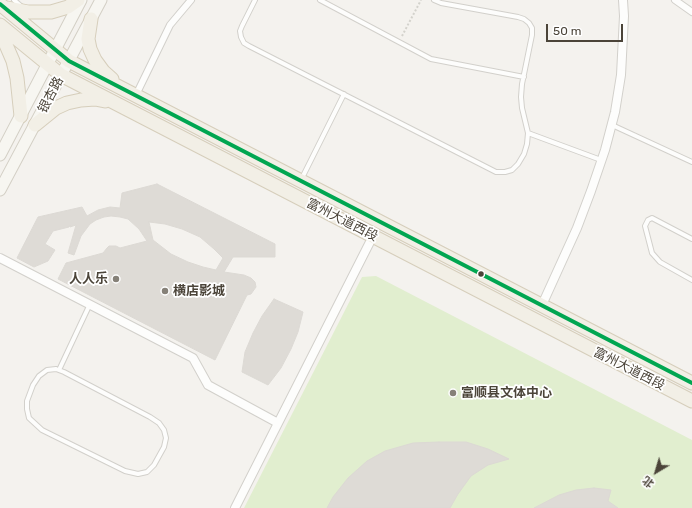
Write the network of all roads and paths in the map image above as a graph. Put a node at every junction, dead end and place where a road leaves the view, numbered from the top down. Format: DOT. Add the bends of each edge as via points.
graph roads {
  1 [pos="78,0"];
  2 [pos="81,0"];
  3 [pos="101,0"];
  4 [pos="191,0"];
  5 [pos="255,0"];
  6 [pos="320,0"];
  7 [pos="420,0"];
  8 [pos="434,0"];
  9 [pos="623,0"];
  10 [pos="675,0"];
  11 [pos="6,4"];
  12 [pos="692,12"];
  13 [pos="91,19"];
  14 [pos="0,25"];
  15 [pos="0,31"];
  16 [pos="399,42"];
  17 [pos="4,43"];
  18 [pos="56,50"];
  19 [pos="69,61"];
  20 [pos="48,64"];
  21 [pos="61,75"];
  22 [pos="524,77"];
  23 [pos="120,87"];
  24 [pos="344,94"];
  25 [pos="136,95"];
  26 [pos="114,102"];
  27 [pos="21,116"];
  28 [pos="612,124"];
  29 [pos="35,125"];
  30 [pos="528,133"];
  31 [pos="0,155"];
  32 [pos="602,160"];
  33 [pos="692,162"];
  34 [pos="301,180"];
  35 [pos="0,190"];
  36 [pos="373,236"];
  37 [pos="692,239"];
  38 [pos="0,258"];
  39 [pos="692,280"];
  40 [pos="90,304"];
  41 [pos="542,305"];
  42 [pos="59,370"];
  43 [pos="692,383"];
  44 [pos="692,401"];
  45 [pos="278,423"];
  46 [pos="235,508"];
  1 -- 11 [label="main road" via="68,7 51,12 18,11"];
  2 -- 18 [label="main road, 银杏路"];
  3 -- 13 [label="main road, 银杏路"];
  4 -- 25 [label="street" via="170,25"];
  5 -- 24 [label="lane" via="240,31 244,43"];
  6 -- 16 [label="lane"];
  7 -- 16 [label="path"];
  8 -- 22 [label="lane" via="518,17 529,23 532,34"];
  9 -- 28 [label="street" via="620,75"];
  10 -- 12 [label="street"];
  11 -- 18 [label="main road, 富州大道西段"];
  13 -- 19 [label="main road, 银杏路"];
  13 -- 23 [label="main road" via="88,39 90,49 103,71"];
  14 -- 20 [label="main road, 富州大道西段"];
  15 -- 17 [label="main road"];
  16 -- 22 [label="lane" via="431,59"];
  17 -- 27 [label="main road" via="13,61 17,78"];
  18 -- 19 [label="main road, 富州大道西段"];
  18 -- 20 [label="main road, 银杏路"];
  19 -- 21 [label="main road, 银杏路"];
  19 -- 23 [label="main road, 富州大道西段"];
  20 -- 21 [label="main road, 富州大道西段"];
  20 -- 27 [label="main road, 银杏路"];
  21 -- 26 [label="main road, 富州大道西段"];
  21 -- 29 [label="main road, 银杏路"];
  22 -- 30 [label="lane" via="521,97"];
  23 -- 25 [label="main road, 富州大道西段"];
  24 -- 30 [label="lane" via="496,172 512,170 518,164 524,154"];
  24 -- 34 [label="lane"];
  25 -- 34 [label="main road, 富州大道西段"];
  26 -- 29 [label="main road" via="95,99 67,103 56,108"];
  26 -- 36 [label="main road, 富州大道西段"];
  27 -- 31 [label="main road, 银杏路"];
  28 -- 32 [label="street"];
  28 -- 33 [label="lane"];
  29 -- 35 [label="main road, 银杏路"];
  30 -- 32 [label="lane"];
  32 -- 41 [label="street" via="577,228"];
  34 -- 41 [label="main road, 富州大道西段"];
  36 -- 44 [label="main road, 富州大道西段"];
  36 -- 45 [label="street"];
  37 -- 39 [label="lane" via="652,218 645,226 652,253 660,262"];
  38 -- 40 [label="street"];
  40 -- 42 [label="lane"];
  40 -- 45 [label="street" via="194,358 208,385"];
  41 -- 43 [label="main road, 富州大道西段"];
  42 -- 42 [label="lane" via="47,370 33,385 26,409 29,418 42,430 125,471 138,474 147,472 164,447 166,438 159,423"];
  45 -- 46 [label="street"];
}
